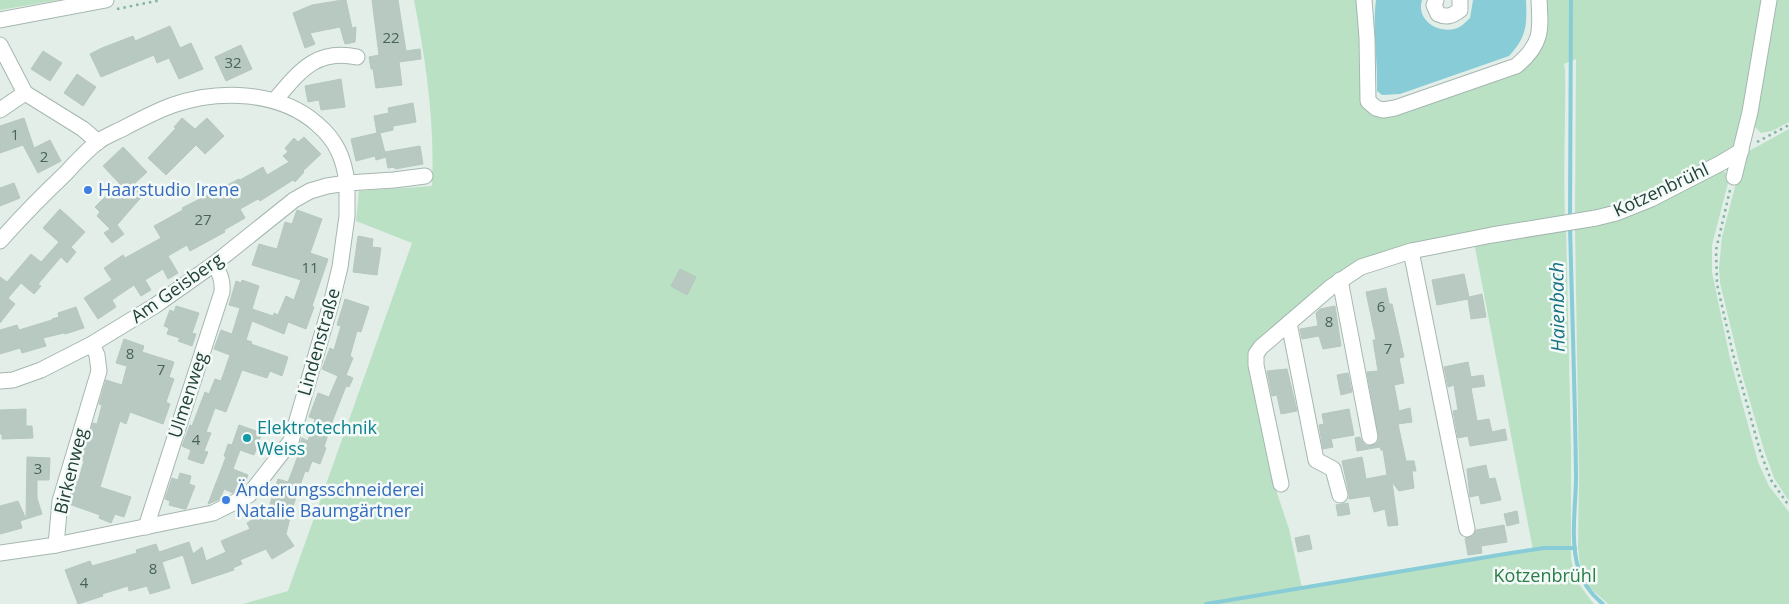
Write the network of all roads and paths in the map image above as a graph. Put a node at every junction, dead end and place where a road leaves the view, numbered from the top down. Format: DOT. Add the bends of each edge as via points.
graph roads {
  1 [pos="106,0"];
  2 [pos="1364,0"];
  3 [pos="1436,0"];
  4 [pos="1460,0"];
  5 [pos="1540,0"];
  6 [pos="1769,0"];
  7 [pos="0,20"];
  8 [pos="0,46"];
  9 [pos="357,57"];
  10 [pos="25,93"];
  11 [pos="275,100"];
  12 [pos="0,110"];
  13 [pos="1789,126"];
  14 [pos="98,142"];
  15 [pos="1741,151"];
  16 [pos="424,176"];
  17 [pos="1734,177"];
  18 [pos="347,183"];
  19 [pos="0,241"];
  20 [pos="1411,251"];
  21 [pos="214,264"];
  22 [pos="1340,280"];
  23 [pos="1289,323"];
  24 [pos="92,344"];
  25 [pos="0,381"];
  26 [pos="1370,437"];
  27 [pos="1281,484"];
  28 [pos="1340,495"];
  29 [pos="1789,506"];
  30 [pos="146,527"];
  31 [pos="1467,529"];
  32 [pos="56,545"];
  33 [pos="0,553"];
  1 -- 7 [label="street"];
  2 -- 5 [label="street" via="1368,101 1383,110 1516,66 1538,41"];
  3 -- 4 [label="street" via="1434,4 1438,14 1444,17 1460,10"];
  6 -- 15 [label="street"];
  8 -- 10 [label="street"];
  9 -- 11 [label="street" via="336,54 314,61"];
  10 -- 12 [label="street"];
  10 -- 14 [label="street"];
  11 -- 14 [label="street" via="246,96 189,101 153,113"];
  11 -- 18 [label="street" via="298,109 325,130 342,159"];
  13 -- 15 [label="path"];
  14 -- 19 [label="street"];
  15 -- 17 [label="street"];
  15 -- 20 [label="street, Kotzenbrühl" via="1633,207 1596,218"];
  16 -- 18 [label="street, Am Geisberg"];
  17 -- 29 [label="path" via="1717,242 1717,284 1760,451 1771,480"];
  18 -- 21 [label="street, Am Geisberg" via="318,188 294,200"];
  18 -- 30 [label="street, Lindenstraße" via="347,216 340,268 291,441 249,495 213,513"];
  20 -- 22 [label="street, Kotzenbrühl" via="1366,265"];
  20 -- 31 [label="street"];
  21 -- 24 [label="street, Am Geisberg"];
  21 -- 30 [label="street, Ulmenweg" via="221,276 222,292"];
  22 -- 23 [label="street, Kotzenbrühl"];
  22 -- 26 [label="street"];
  23 -- 27 [label="street, Kotzenbrühl" via="1256,354"];
  23 -- 28 [label="street" via="1316,460 1333,469"];
  24 -- 25 [label="street, Am Geisberg" via="27,376"];
  24 -- 32 [label="street, Birkenweg" via="99,371 60,500"];
  30 -- 32 [label="street, Lindenstraße"];
  32 -- 33 [label="street"];
}
